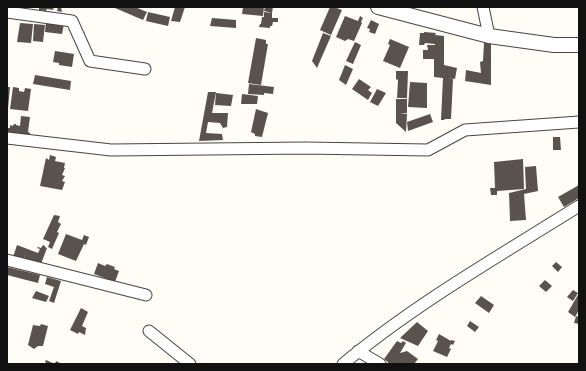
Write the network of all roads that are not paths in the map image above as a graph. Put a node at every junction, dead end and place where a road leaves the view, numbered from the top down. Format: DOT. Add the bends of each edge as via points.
graph roads {
  1 [pos="378,7"];
  2 [pos="483,7"];
  3 [pos="7,12"];
  4 [pos="489,36"];
  5 [pos="579,45"];
  6 [pos="145,69"];
  7 [pos="579,122"];
  8 [pos="7,138"];
  9 [pos="579,206"];
  10 [pos="7,260"];
  11 [pos="146,296"];
  12 [pos="149,331"];
  13 [pos="358,351"];
  14 [pos="190,364"];
  15 [pos="343,364"];
  16 [pos="380,364"];
  1 -- 4 [label="street"];
  2 -- 4 [label="street"];
  3 -- 6 [label="street" via="72,21 90,61"];
  4 -- 5 [label="street" via="554,45"];
  7 -- 8 [label="street" via="465,130 428,150 111,150"];
  9 -- 13 [label="street" via="428,302"];
  10 -- 11 [label="street"];
  12 -- 14 [label="street"];
  13 -- 15 [label="street"];
  13 -- 16 [label="street"];
}
